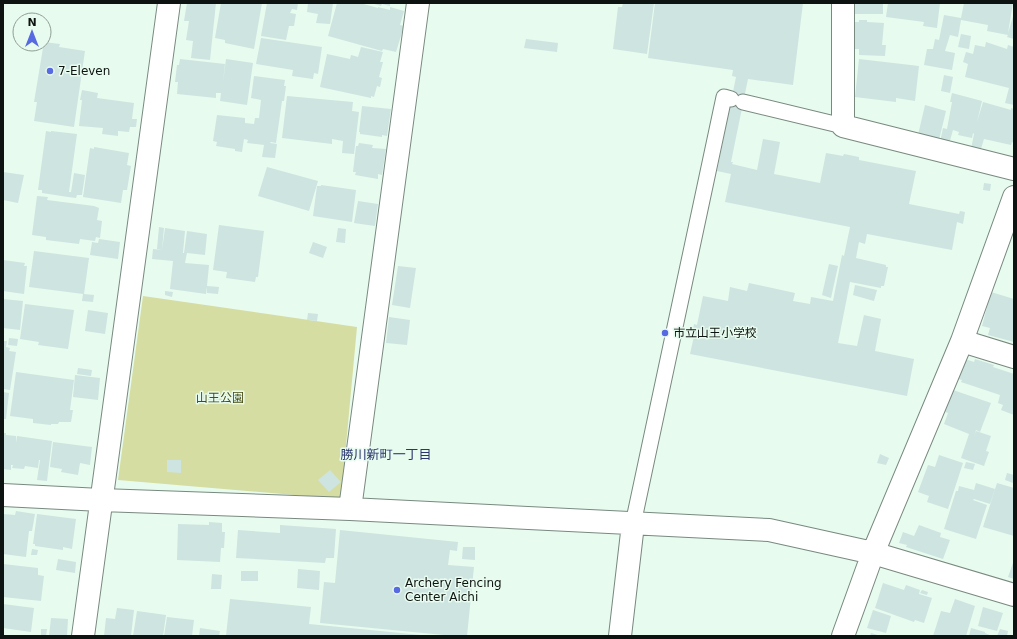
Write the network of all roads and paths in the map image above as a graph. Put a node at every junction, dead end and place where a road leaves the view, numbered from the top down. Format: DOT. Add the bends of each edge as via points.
graph roads {
  1 [pos="169,3"];
  2 [pos="418,3"];
  3 [pos="843,3"];
  4 [pos="843,126"];
  5 [pos="1014,169"];
  6 [pos="1014,197"];
  7 [pos="962,341"];
  8 [pos="1014,357"];
  9 [pos="3,495"];
  10 [pos="101,500"];
  11 [pos="350,509"];
  12 [pos="633,524"];
  13 [pos="873,553"];
  14 [pos="1014,595"];
  15 [pos="83,636"];
  16 [pos="620,636"];
  17 [pos="843,636"];
  1 -- 10 [label="street"];
  2 -- 11 [label="street"];
  3 -- 4 [label="street"];
  4 -- 5 [label="street"];
  4 -- 12 [label="lane" via="724,98"];
  6 -- 7 [label="street"];
  7 -- 8 [label="street"];
  7 -- 13 [label="street"];
  9 -- 10 [label="street"];
  10 -- 11 [label="street"];
  10 -- 15 [label="street"];
  11 -- 12 [label="street"];
  12 -- 13 [label="street" via="769,530"];
  12 -- 16 [label="street"];
  13 -- 14 [label="street"];
  13 -- 17 [label="street"];
}
